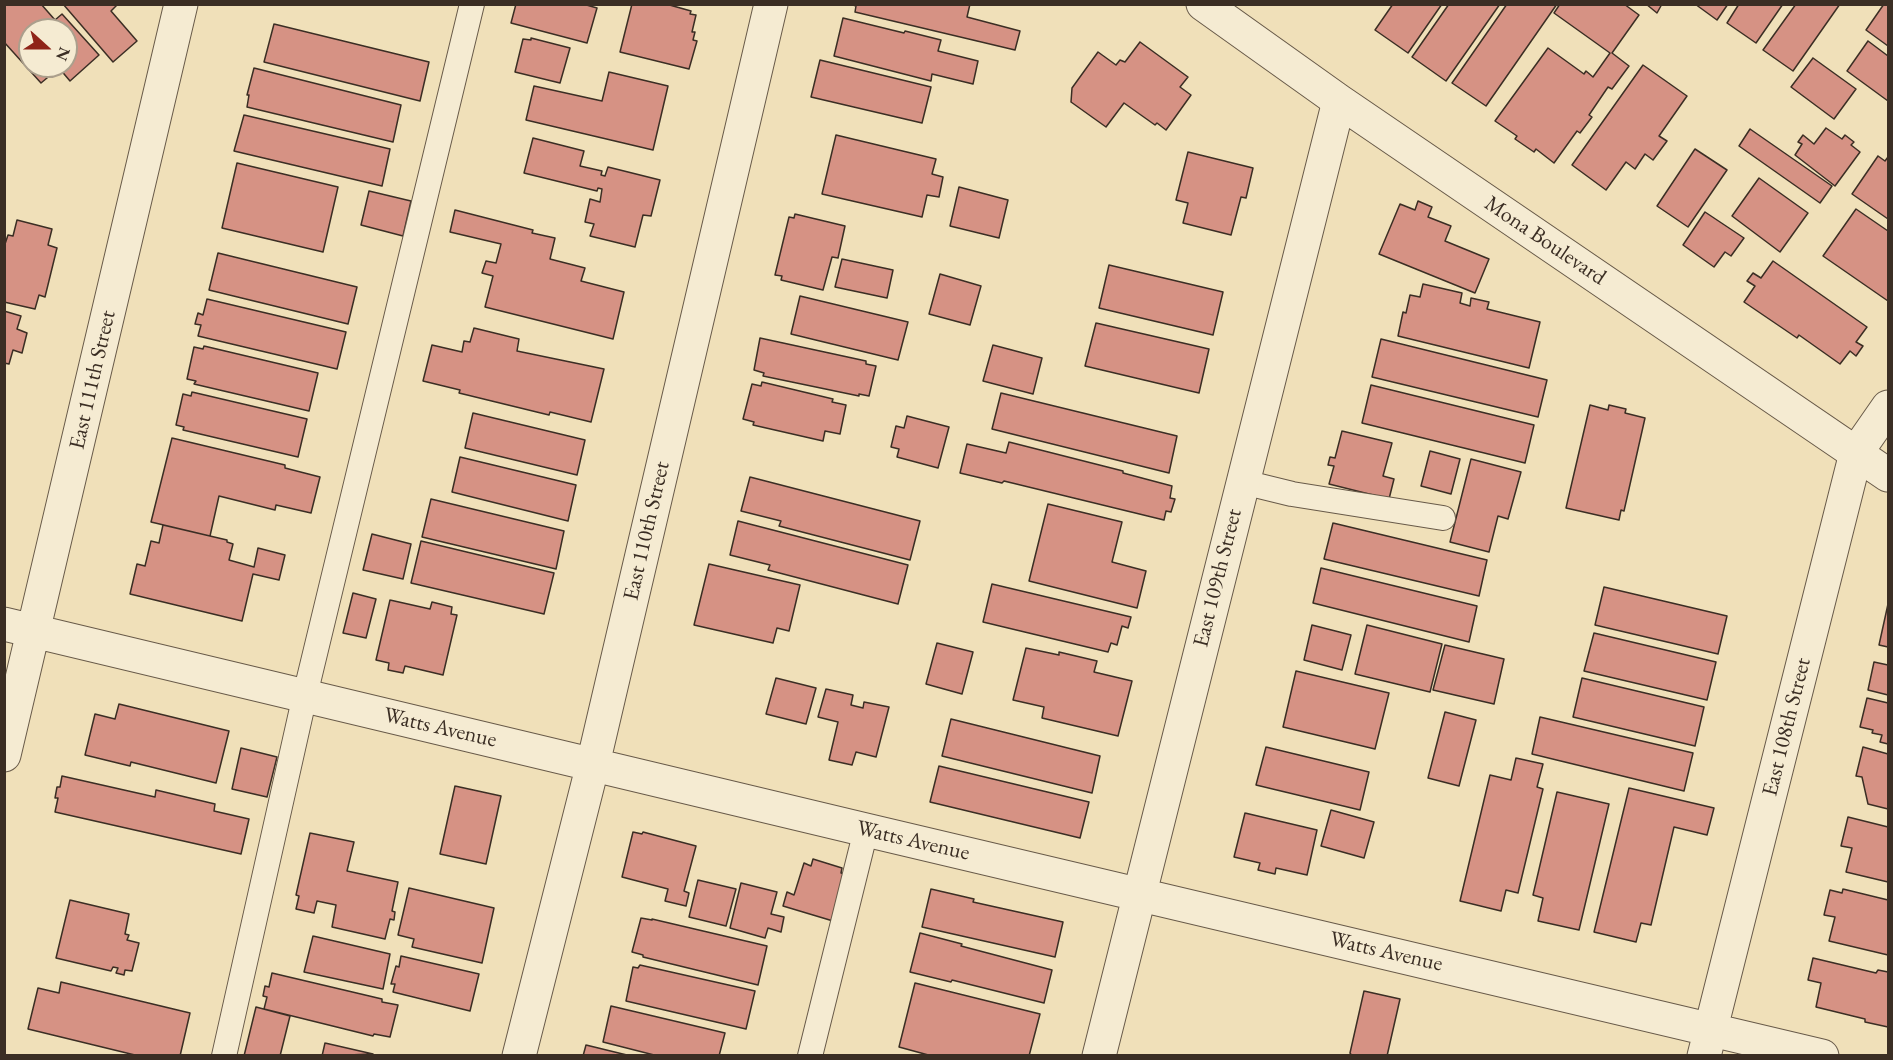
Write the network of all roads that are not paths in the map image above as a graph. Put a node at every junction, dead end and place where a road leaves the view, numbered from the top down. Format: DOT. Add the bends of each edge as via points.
graph roads {
  1 [pos="180,4"];
  2 [pos="472,4"];
  3 [pos="771,4"];
  4 [pos="1203,4"];
  5 [pos="1339,101"];
  6 [pos="1888,407"];
  7 [pos="1856,453"];
  8 [pos="1888,475"];
  9 [pos="1243,482"];
  10 [pos="1443,518"];
  11 [pos="20,627"];
  12 [pos="305,695"];
  13 [pos="4,755"];
  14 [pos="593,764"];
  15 [pos="866,830"];
  16 [pos="1139,894"];
  17 [pos="1707,1042"];
  18 [pos="224,1056"];
  19 [pos="519,1056"];
  20 [pos="810,1056"];
  21 [pos="1099,1056"];
  22 [pos="1822,1056"];
  1 -- 11 [label="street, East 111th Street"];
  2 -- 12 [label="lane"];
  3 -- 14 [label="street, East 110th Street"];
  4 -- 5 [label="street, Mona Boulevard"];
  5 -- 7 [label="street, Mona Boulevard"];
  5 -- 9 [label="street, East 109th Street"];
  6 -- 7 [label="street, East 108th Street"];
  7 -- 8 [label="street, Mona Boulevard"];
  7 -- 17 [label="street, East 108th Street"];
  9 -- 10 [label="lane" via="1292,494"];
  9 -- 16 [label="street, East 109th Street"];
  11 -- 12 [label="street, Watts Avenue"];
  11 -- 13 [label="street, East 111th Street"];
  12 -- 14 [label="street, Watts Avenue"];
  12 -- 18 [label="lane"];
  14 -- 15 [label="street, Watts Avenue"];
  14 -- 19 [label="street, East 110th Street"];
  15 -- 16 [label="street, Watts Avenue"];
  15 -- 20 [label="lane"];
  16 -- 17 [label="street, Watts Avenue"];
  16 -- 21 [label="street, East 109th Street"];
  17 -- 22 [label="street, Watts Avenue"];
}
